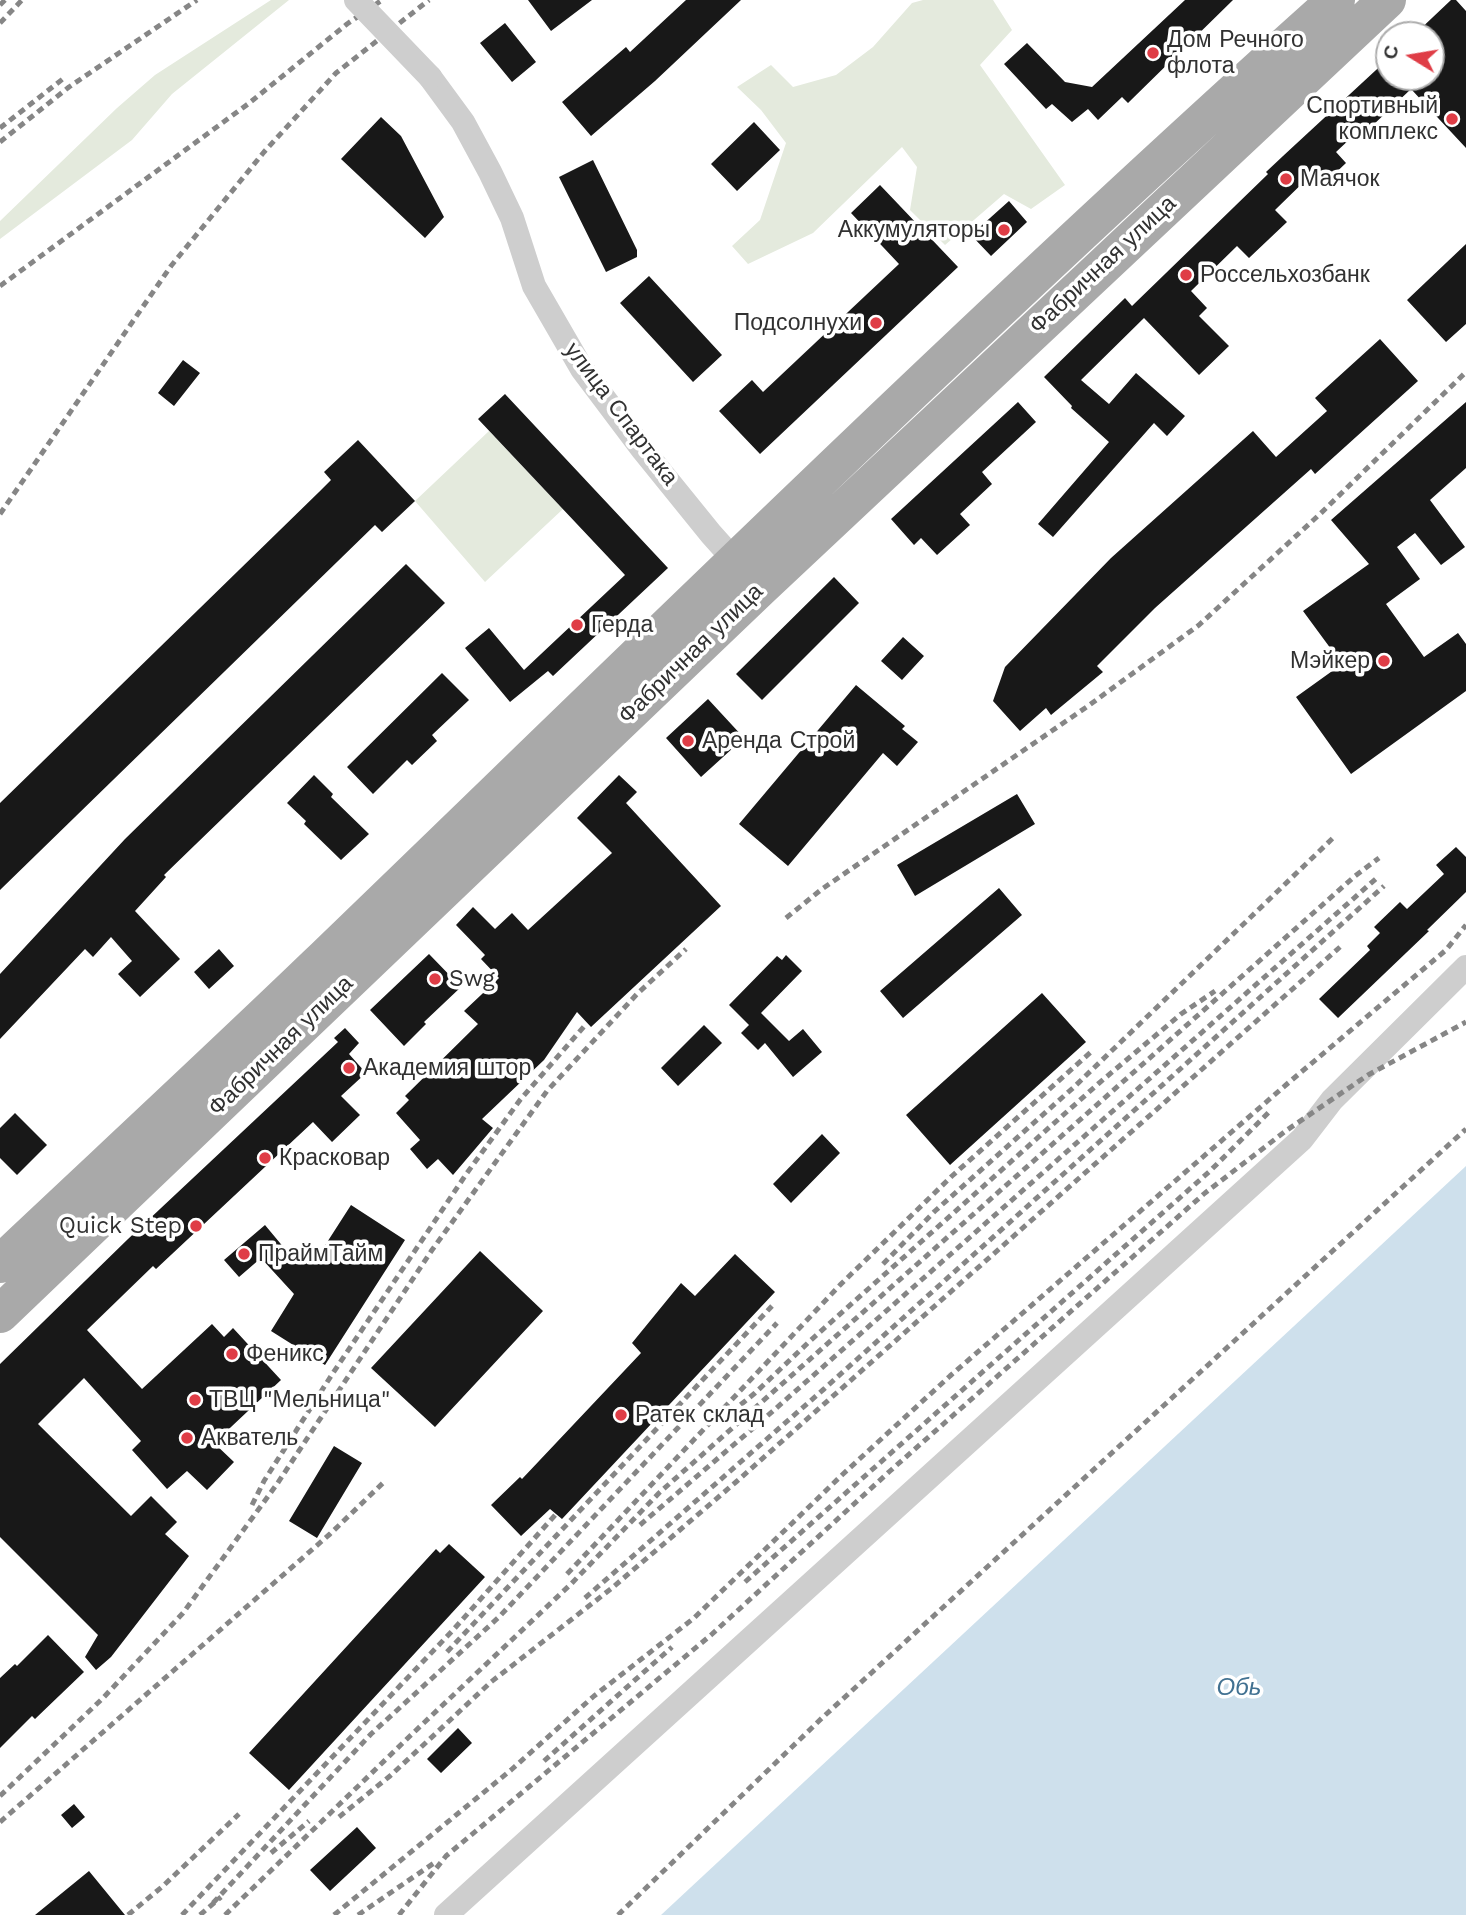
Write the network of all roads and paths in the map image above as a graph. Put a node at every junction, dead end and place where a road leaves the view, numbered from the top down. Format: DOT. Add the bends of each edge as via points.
graph roads {
  1 [pos="356,0"];
  2 [pos="1336,0"];
  3 [pos="1387,0"];
  4 [pos="748,575"];
  5 [pos="1466,967"];
  6 [pos="0,1264"];
  7 [pos="0,1314"];
  8 [pos="446,1915"];
  1 -- 4 [label="street, улица Спартака, bridge" via="430,77 463,122 512,218 534,286 582,369"];
  2 -- 4 [label="main road, Фабричная улица" via="1016,293"];
  3 -- 4 [label="main road, Фабричная улица"];
  4 -- 6 [label="main road, Фабричная улица" via="322,961"];
  4 -- 7 [label="main road, Фабричная улица"];
  5 -- 8 [label="street" via="1332,1100 1302,1139"];
}
